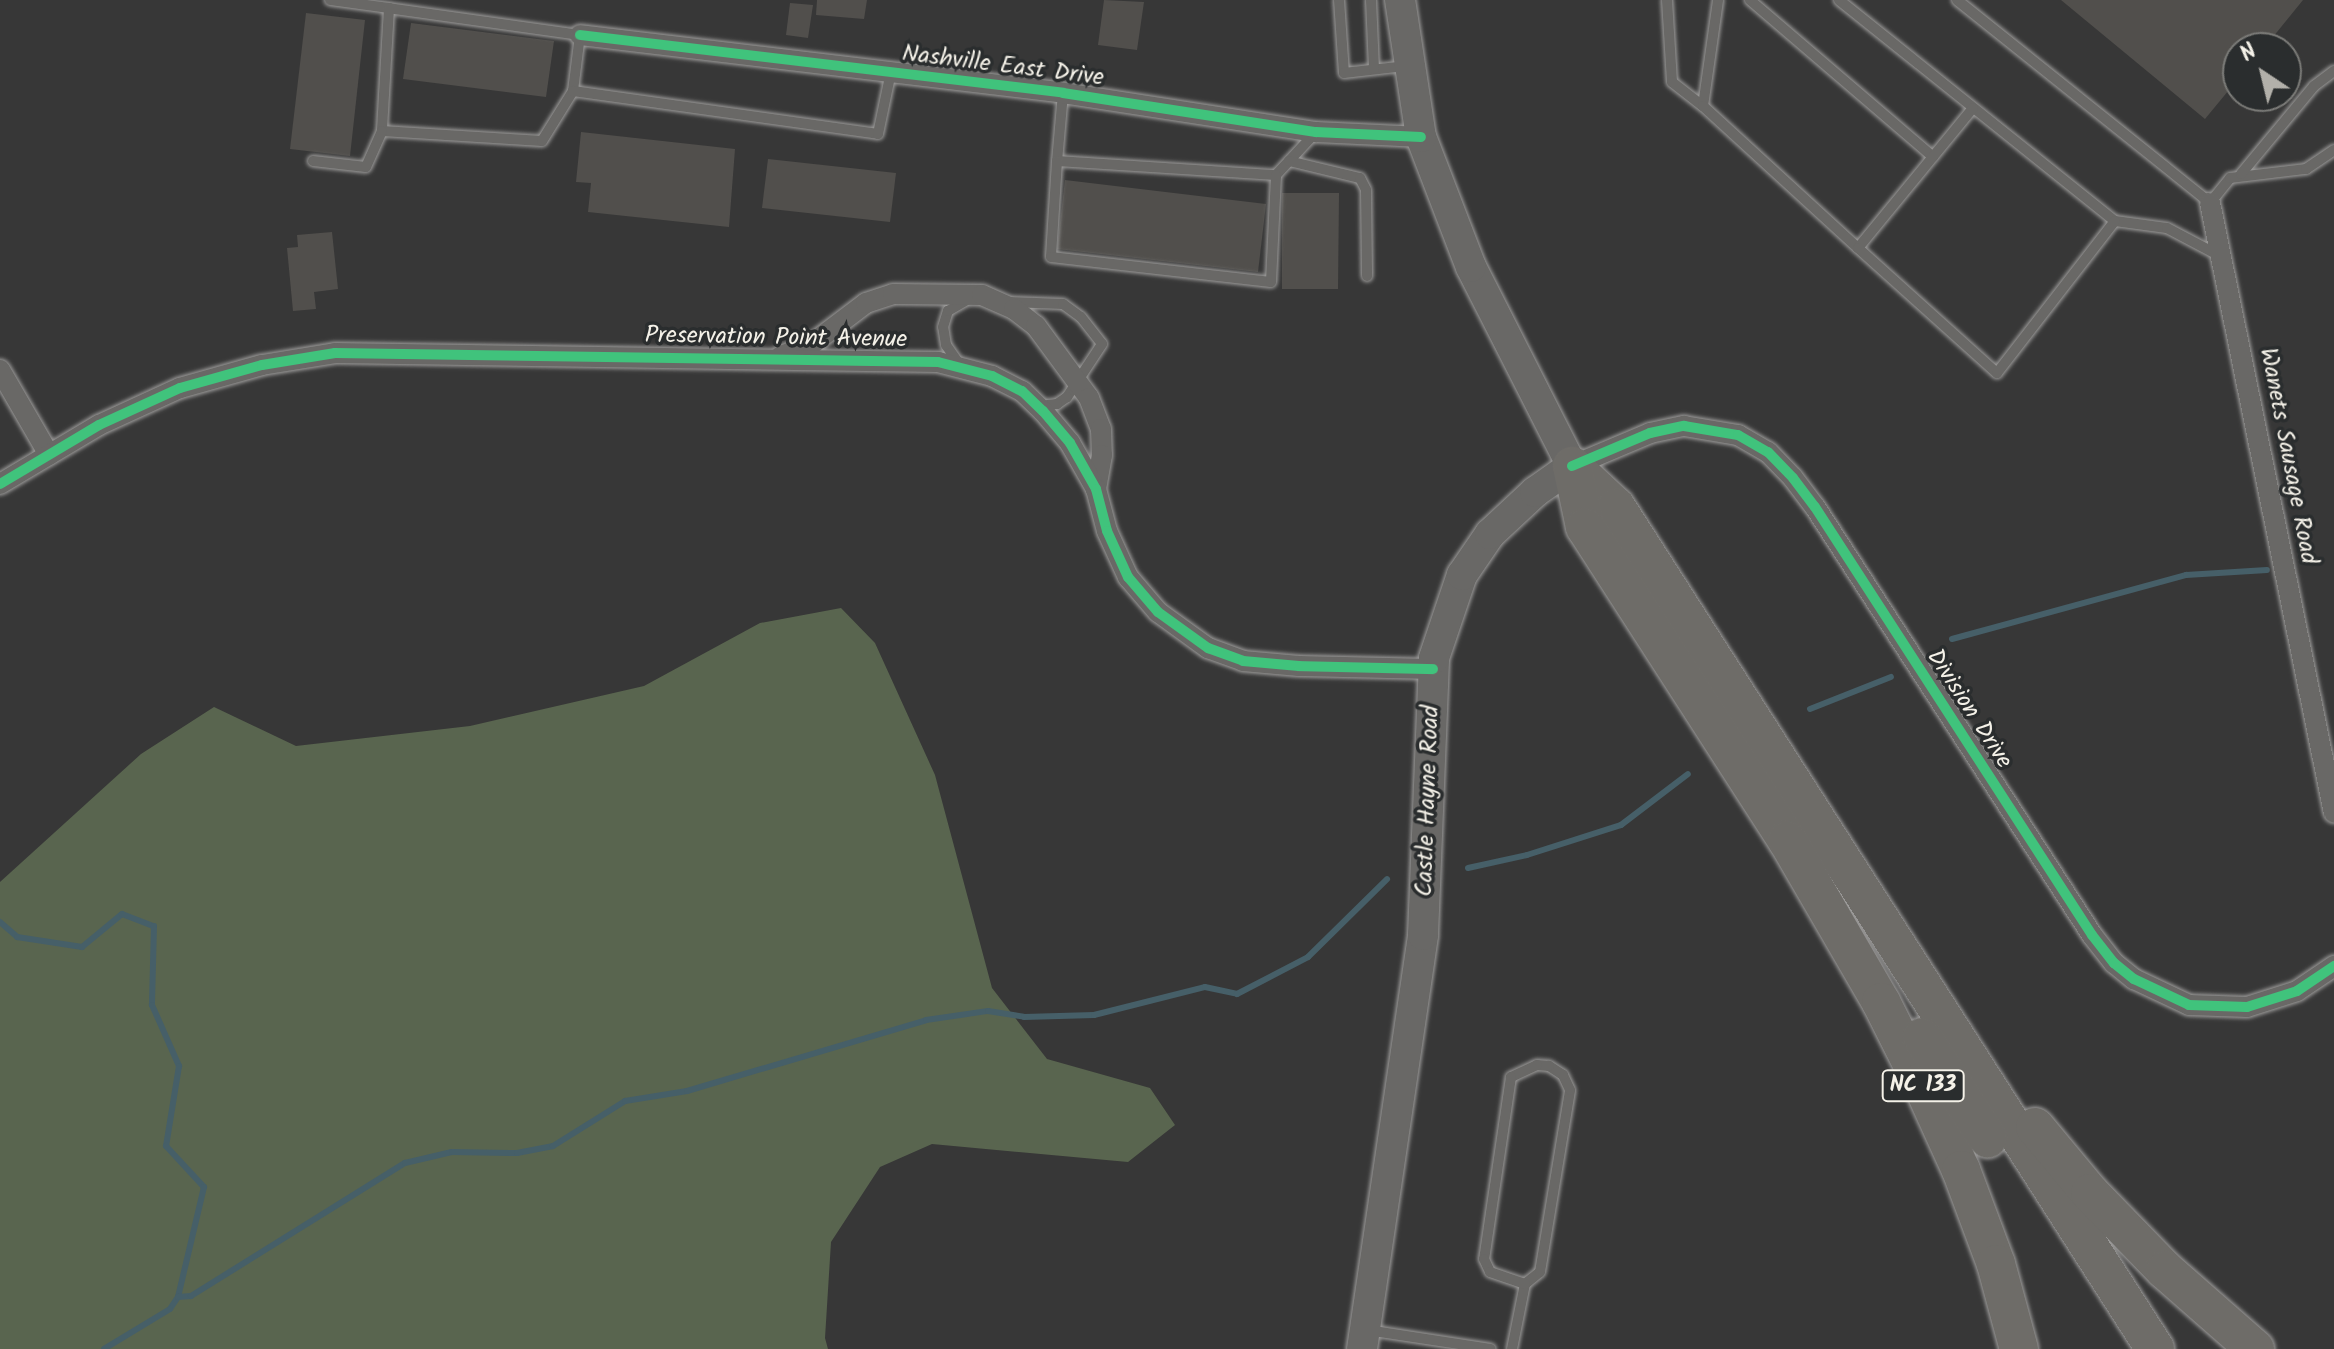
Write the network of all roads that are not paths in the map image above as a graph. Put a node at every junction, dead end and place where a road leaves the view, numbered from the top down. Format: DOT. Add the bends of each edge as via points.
graph roads {
  1 [pos="330,0"];
  2 [pos="1339,0"];
  3 [pos="1371,0"];
  4 [pos="1400,0"];
  5 [pos="1667,0"];
  6 [pos="1718,0"];
  7 [pos="1750,0"];
  8 [pos="1839,0"];
  9 [pos="1957,0"];
  10 [pos="389,8"];
  11 [pos="580,35"];
  12 [pos="1411,65"];
  13 [pos="1374,69"];
  14 [pos="2334,71"];
  15 [pos="891,72"];
  16 [pos="573,91"];
  17 [pos="1063,93"];
  18 [pos="1703,106"];
  19 [pos="1973,108"];
  20 [pos="382,131"];
  21 [pos="1316,132"];
  22 [pos="1421,137"];
  23 [pos="2334,150"];
  24 [pos="1933,157"];
  25 [pos="313,161"];
  26 [pos="1057,161"];
  27 [pos="1289,161"];
  28 [pos="2241,174"];
  29 [pos="1276,175"];
  30 [pos="2210,203"];
  31 [pos="2115,221"];
  32 [pos="1858,248"];
  33 [pos="2221,256"];
  34 [pos="1367,276"];
  35 [pos="989,298"];
  36 [pos="780,357"];
  37 [pos="960,365"];
  38 [pos="0,370"];
  39 [pos="1078,382"];
  40 [pos="1037,406"];
  41 [pos="49,455"];
  42 [pos="1572,466"];
  43 [pos="0,484"];
  44 [pos="1096,489"];
  45 [pos="1433,669"];
  46 [pos="2334,813"];
  47 [pos="1787,840"];
  48 [pos="1884,921"];
  49 [pos="2334,966"];
  50 [pos="1525,1284"];
  51 [pos="1363,1339"];
  52 [pos="1491,1349"];
  53 [pos="1512,1349"];
  54 [pos="2019,1349"];
  55 [pos="2125,1349"];
  56 [pos="2155,1349"];
  57 [pos="2255,1349"];
  1 -- 10 [label="lane"];
  2 -- 13 [label="lane" via="1344,73"];
  3 -- 13 [label="lane"];
  4 -- 12 [label="main road, NC 133"];
  5 -- 18 [label="lane" via="1672,82"];
  6 -- 18 [label="lane"];
  7 -- 24 [label="lane"];
  8 -- 19 [label="lane"];
  9 -- 30 [label="lane"];
  10 -- 11 [label="lane"];
  10 -- 20 [label="lane"];
  11 -- 15 [label="street, Nashville East Drive"];
  11 -- 16 [label="lane"];
  12 -- 13 [label="lane"];
  12 -- 22 [label="main road, NC 133"];
  14 -- 28 [label="lane" via="2314,86"];
  15 -- 16 [label="lane" via="878,134"];
  15 -- 17 [label="street, Nashville East Drive"];
  16 -- 20 [label="lane" via="542,141"];
  17 -- 21 [label="street, Nashville East Drive"];
  17 -- 26 [label="lane"];
  18 -- 32 [label="lane"];
  19 -- 24 [label="lane"];
  19 -- 31 [label="lane"];
  20 -- 25 [label="lane" via="366,167"];
  21 -- 22 [label="street, Nashville East Drive"];
  21 -- 27 [label="lane"];
  22 -- 42 [label="main road, NC 133" via="1471,267"];
  23 -- 28 [label="lane" via="2306,169"];
  24 -- 32 [label="lane"];
  26 -- 29 [label="lane"];
  26 -- 29 [label="lane" via="1051,257 1271,282"];
  27 -- 29 [label="lane"];
  27 -- 34 [label="lane" via="1360,178 1366,190"];
  28 -- 30 [label="lane" via="2230,178"];
  30 -- 33 [label="street, Wanets Sausage Road"];
  31 -- 32 [label="lane" via="1997,373"];
  31 -- 33 [label="lane" via="2167,228"];
  33 -- 46 [label="street, Wanets Sausage Road"];
  35 -- 36 [label="street, Preservation Point Avenue" via="893,294 866,303 812,344"];
  35 -- 37 [label="lane" via="948,311 943,327 946,345"];
  35 -- 39 [label="street, Preservation Point Avenue" via="1036,326"];
  35 -- 39 [label="lane" via="1063,304 1081,317 1102,344"];
  36 -- 37 [label="street, Preservation Point Avenue"];
  36 -- 41 [label="street, Preservation Point Avenue" via="335,353 262,365 180,388"];
  37 -- 40 [label="street, Preservation Point Avenue" via="1022,391"];
  38 -- 41 [label="street"];
  39 -- 40 [label="lane" via="1057,404"];
  39 -- 44 [label="street, Preservation Point Avenue" via="1101,429"];
  40 -- 44 [label="street, Preservation Point Avenue" via="1070,443"];
  41 -- 43 [label="street, Preservation Point Avenue"];
  42 -- 45 [label="main road, Castle Hayne Road" via="1514,510 1483,544 1462,575 1447,612"];
  42 -- 47 [label="highway, NC 133" via="1585,527"];
  42 -- 48 [label="highway, NC 133" via="1616,507"];
  42 -- 49 [label="street, Division Drive" via="1650,433 1684,426 1738,435 1768,452 1815,507 2092,935 2134,979 2189,1005 2247,1007 2297,991"];
  44 -- 45 [label="street, Preservation Point Avenue" via="1107,531 1128,577 1158,612 1208,648 1243,661 1285,665"];
  45 -- 51 [label="main road, Castle Hayne Road" via="1423,935"];
  47 -- 54 [label="highway, NC 133" via="1921,1082 1996,1264"];
  47 -- 55 [label="highway" via="1841,912"];
  48 -- 56 [label="highway, NC 133"];
  48 -- 57 [label="highway" via="2021,1111 2090,1193 2165,1270"];
  50 -- 50 [label="lane" via="1540,1272 1570,1090 1563,1075 1537,1065 1511,1077 1484,1259 1490,1272"];
  50 -- 53 [label="lane"];
  51 -- 52 [label="lane"];
}
